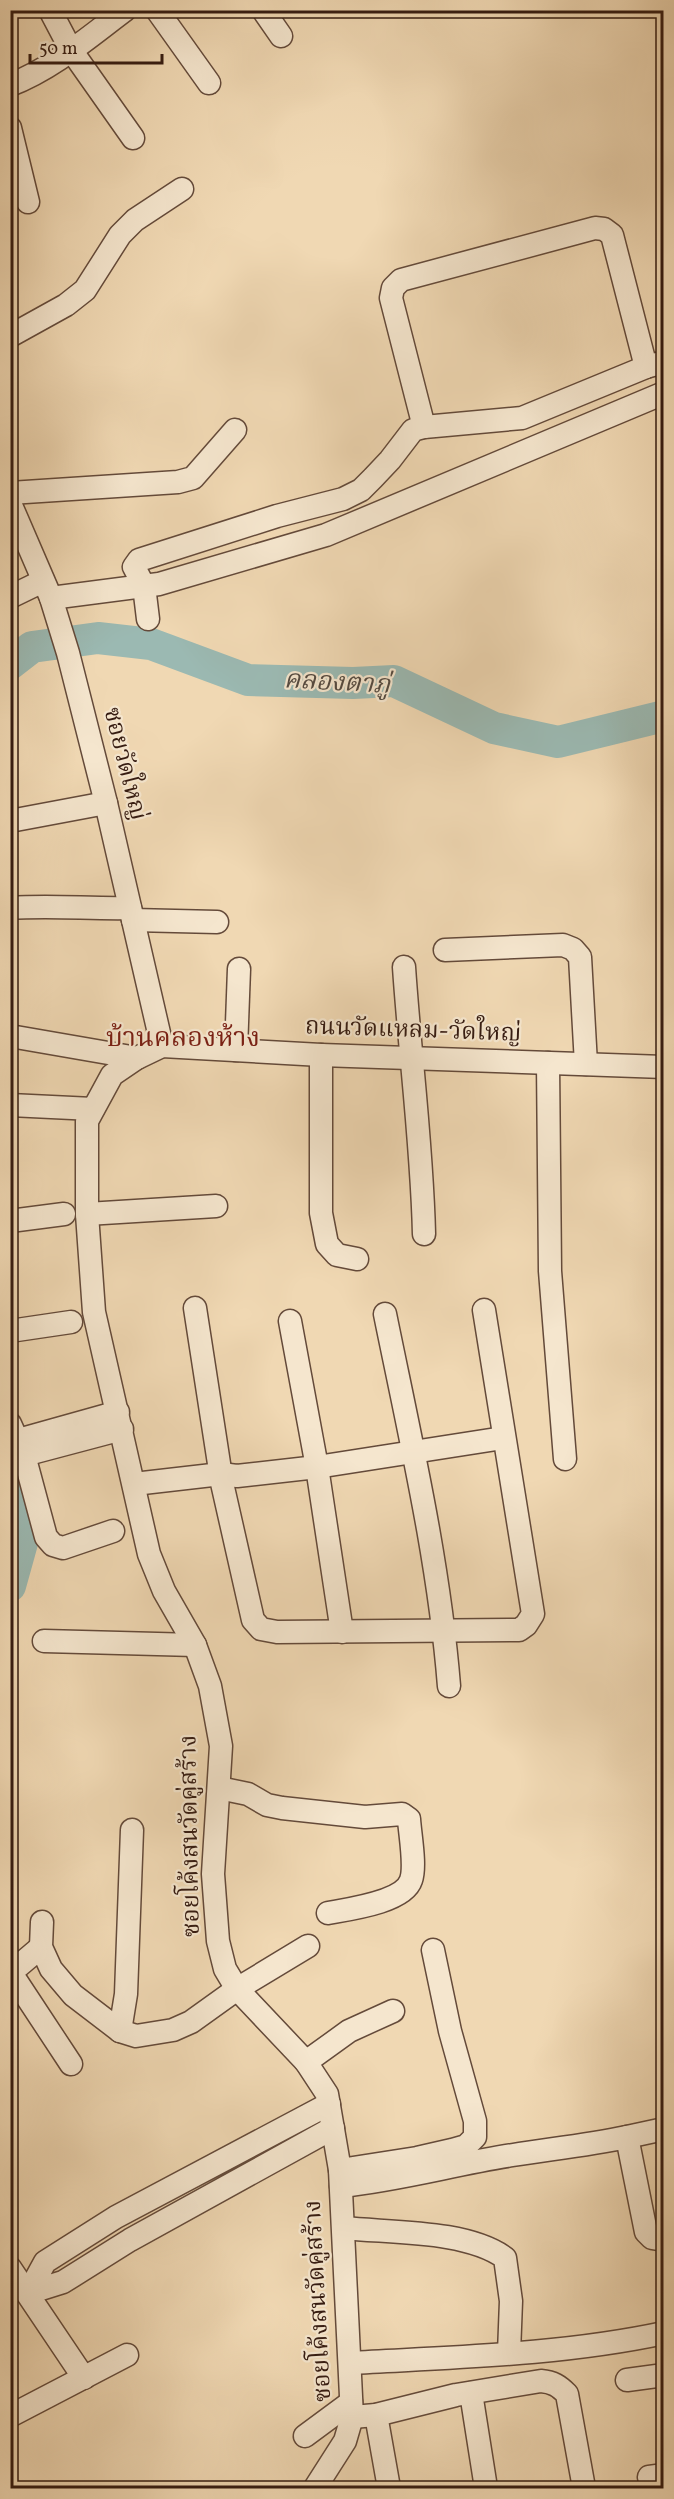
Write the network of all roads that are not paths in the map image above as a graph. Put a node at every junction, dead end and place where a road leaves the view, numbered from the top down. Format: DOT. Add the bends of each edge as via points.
graph roads {
  1 [pos="50,10"];
  2 [pos="125,10"];
  3 [pos="158,10"];
  4 [pos="263,10"];
  5 [pos="281,36"];
  6 [pos="71,50"];
  7 [pos="209,83"];
  8 [pos="10,85"];
  9 [pos="10,128"];
  10 [pos="133,138"];
  11 [pos="182,189"];
  12 [pos="28,202"];
  13 [pos="10,336"];
  14 [pos="655,364"];
  15 [pos="663,393"];
  16 [pos="424,427"];
  17 [pos="235,430"];
  18 [pos="10,493"];
  19 [pos="10,503"];
  20 [pos="144,586"];
  21 [pos="47,589"];
  22 [pos="10,597"];
  23 [pos="148,619"];
  24 [pos="106,803"];
  25 [pos="10,821"];
  26 [pos="10,908"];
  27 [pos="131,914"];
  28 [pos="217,922"];
  29 [pos="445,950"];
  30 [pos="404,966"];
  31 [pos="239,969"];
  32 [pos="10,1036"];
  33 [pos="162,1046"];
  34 [pos="236,1050"];
  35 [pos="321,1055"];
  36 [pos="136,1058"];
  37 [pos="410,1058"];
  38 [pos="548,1063"];
  39 [pos="586,1064"];
  40 [pos="663,1067"];
  41 [pos="10,1105"];
  42 [pos="93,1109"];
  43 [pos="216,1206"];
  44 [pos="64,1214"];
  45 [pos="87,1214"];
  46 [pos="10,1221"];
  47 [pos="424,1234"];
  48 [pos="357,1259"];
  49 [pos="195,1308"];
  50 [pos="484,1310"];
  51 [pos="386,1314"];
  52 [pos="290,1321"];
  53 [pos="71,1322"];
  54 [pos="10,1331"];
  55 [pos="120,1420"];
  56 [pos="503,1438"];
  57 [pos="17,1440"];
  58 [pos="413,1452"];
  59 [pos="565,1459"];
  60 [pos="317,1467"];
  61 [pos="227,1478"];
  62 [pos="136,1490"];
  63 [pos="113,1531"];
  64 [pos="342,1632"];
  65 [pos="445,1632"];
  66 [pos="44,1641"];
  67 [pos="195,1645"];
  68 [pos="449,1686"];
  69 [pos="219,1788"];
  70 [pos="132,1830"];
  71 [pos="328,1913"];
  72 [pos="42,1922"];
  73 [pos="308,1946"];
  74 [pos="41,1947"];
  75 [pos="433,1950"];
  76 [pos="237,1989"];
  77 [pos="393,2011"];
  78 [pos="120,2031"];
  79 [pos="306,2062"];
  80 [pos="71,2064"];
  81 [pos="329,2104"];
  82 [pos="333,2128"];
  83 [pos="663,2128"];
  84 [pos="627,2137"];
  85 [pos="341,2178"];
  86 [pos="344,2229"];
  87 [pos="663,2240"];
  88 [pos="10,2268"];
  89 [pos="19,2298"];
  90 [pos="663,2333"];
  91 [pos="509,2353"];
  92 [pos="127,2355"];
  93 [pos="350,2362"];
  94 [pos="663,2375"];
  95 [pos="84,2378"];
  96 [pos="627,2380"];
  97 [pos="471,2393"];
  98 [pos="351,2409"];
  99 [pos="376,2415"];
  100 [pos="10,2416"];
  101 [pos="305,2436"];
  102 [pos="315,2488"];
  103 [pos="389,2488"];
  104 [pos="486,2488"];
  105 [pos="584,2488"];
  1 -- 6 [label="street"];
  2 -- 6 [label="street"];
  3 -- 7 [label="street"];
  4 -- 5 [label="street"];
  6 -- 8 [label="street"];
  6 -- 10 [label="street"];
  9 -- 12 [label="street"];
  11 -- 13 [label="street" via="120,234 85,290"];
  14 -- 16 [label="street" via="522,418"];
  14 -- 16 [label="street" via="612,235 604,229 595,228 401,280 393,288 391,298"];
  15 -- 20 [label="street" via="326,535"];
  16 -- 20 [label="street" via="413,430 373,478 344,500 277,516 139,560 134,567"];
  17 -- 18 [label="street" via="193,478"];
  19 -- 21 [label="street, ซอยวัดใหญ่"];
  20 -- 21 [label="street"];
  20 -- 23 [label="street"];
  21 -- 22 [label="street"];
  21 -- 24 [label="street, ซอยวัดใหญ่" via="68,652"];
  24 -- 25 [label="street"];
  24 -- 27 [label="street, ซอยวัดใหญ่"];
  26 -- 27 [label="street" via="45,905"];
  27 -- 28 [label="street"];
  27 -- 33 [label="street, ซอยวัดใหญ่"];
  29 -- 39 [label="street" via="563,945 573,949 579,957"];
  30 -- 37 [label="street"];
  31 -- 34 [label="street"];
  32 -- 36 [label="street"];
  33 -- 34 [label="street, ถนนวัดแหลม-วัดใหญ่"];
  33 -- 36 [label="street, ซอยโค้งสนวัดคู่สร้าง"];
  34 -- 35 [label="street, ถนนวัดแหลม-วัดใหญ่"];
  35 -- 37 [label="street, ถนนวัดแหลม-วัดใหญ่"];
  35 -- 48 [label="street" via="321,1213 327,1244 337,1255"];
  36 -- 42 [label="street, ซอยโค้งสนวัดคู่สร้าง" via="112,1076"];
  37 -- 38 [label="street, ถนนวัดแหลม-วัดใหญ่"];
  37 -- 47 [label="street"];
  38 -- 39 [label="street, ถนนวัดแหลม-วัดใหญ่"];
  38 -- 59 [label="street" via="550,1272"];
  39 -- 40 [label="street, ถนนวัดแหลม-วัดใหญ่"];
  41 -- 42 [label="street"];
  42 -- 45 [label="street, ซอยโค้งสนวัดคู่สร้าง" via="87,1121"];
  43 -- 45 [label="street"];
  44 -- 46 [label="street"];
  45 -- 55 [label="street, ซอยโค้งสนวัดคู่สร้าง" via="94,1312"];
  49 -- 61 [label="street"];
  50 -- 56 [label="street"];
  51 -- 58 [label="street"];
  52 -- 60 [label="street"];
  53 -- 54 [label="street"];
  55 -- 57 [label="street"];
  55 -- 62 [label="street, ซอยโค้งสนวัดคู่สร้าง"];
  56 -- 58 [label="street"];
  56 -- 65 [label="street" via="533,1614 519,1630"];
  57 -- 63 [label="street" via="46,1537 53,1545 63,1548"];
  58 -- 60 [label="street"];
  58 -- 65 [label="street"];
  60 -- 61 [label="street"];
  60 -- 64 [label="street"];
  61 -- 62 [label="street"];
  61 -- 64 [label="street" via="253,1620 261,1629 277,1632"];
  62 -- 67 [label="street, ซอยโค้งสนวัดคู่สร้าง" via="149,1554"];
  64 -- 65 [label="street"];
  65 -- 68 [label="street"];
  66 -- 67 [label="street"];
  67 -- 69 [label="street, ซอยโค้งสนวัดคู่สร้าง" via="210,1686 221,1746"];
  69 -- 71 [label="street" via="248,1794 282,1808 365,1817 402,1814 409,1819 412,1877 408,1887 372,1904"];
  69 -- 76 [label="street, ซอยโค้งสนวัดคู่สร้าง" via="213,1874 218,1941 225,1969"];
  70 -- 78 [label="street" via="126,1994"];
  72 -- 74 [label="street"];
  73 -- 76 [label="street"];
  74 -- 78 [label="street" via="51,1969 73,1995"];
  74 -- 80 [label="street" via="15,1969 13,1976"];
  75 -- 85 [label="street" via="475,2121 475,2137 466,2146"];
  76 -- 78 [label="street" via="173,2030 136,2036"];
  76 -- 79 [label="street, ซอยโค้งสนวัดคู่สร้าง"];
  77 -- 79 [label="street" via="348,2031"];
  79 -- 81 [label="street, ซอยโค้งสนวัดคู่สร้าง" via="327,2094"];
  81 -- 82 [label="street, ซอยโค้งสนวัดคู่สร้าง"];
  81 -- 89 [label="street" via="107,2223 45,2262"];
  82 -- 85 [label="street, ซอยโค้งสนวัดคู่สร้าง"];
  82 -- 89 [label="street" via="130,2240 63,2282"];
  83 -- 84 [label="street"];
  84 -- 85 [label="street" via="378,2182"];
  84 -- 87 [label="street" via="646,2232"];
  85 -- 86 [label="street, ซอยโค้งสนวัดคู่สร้าง"];
  86 -- 91 [label="street" via="465,2239 488,2246 505,2258 511,2301"];
  86 -- 93 [label="street, ซอยโค้งสนวัดคู่สร้าง"];
  88 -- 89 [label="street"];
  89 -- 95 [label="street"];
  90 -- 91 [label="street"];
  91 -- 93 [label="street"];
  92 -- 95 [label="street"];
  93 -- 98 [label="street, ซอยโค้งสนวัดคู่สร้าง"];
  94 -- 96 [label="street"];
  95 -- 100 [label="street"];
  97 -- 99 [label="street"];
  97 -- 104 [label="street"];
  97 -- 105 [label="street" via="542,2381 559,2386 567,2394 572,2413"];
  98 -- 99 [label="street"];
  98 -- 101 [label="street"];
  98 -- 102 [label="street, ซอยโค้งสนวัดคู่สร้าง" via="345,2441"];
  99 -- 103 [label="street"];
}
